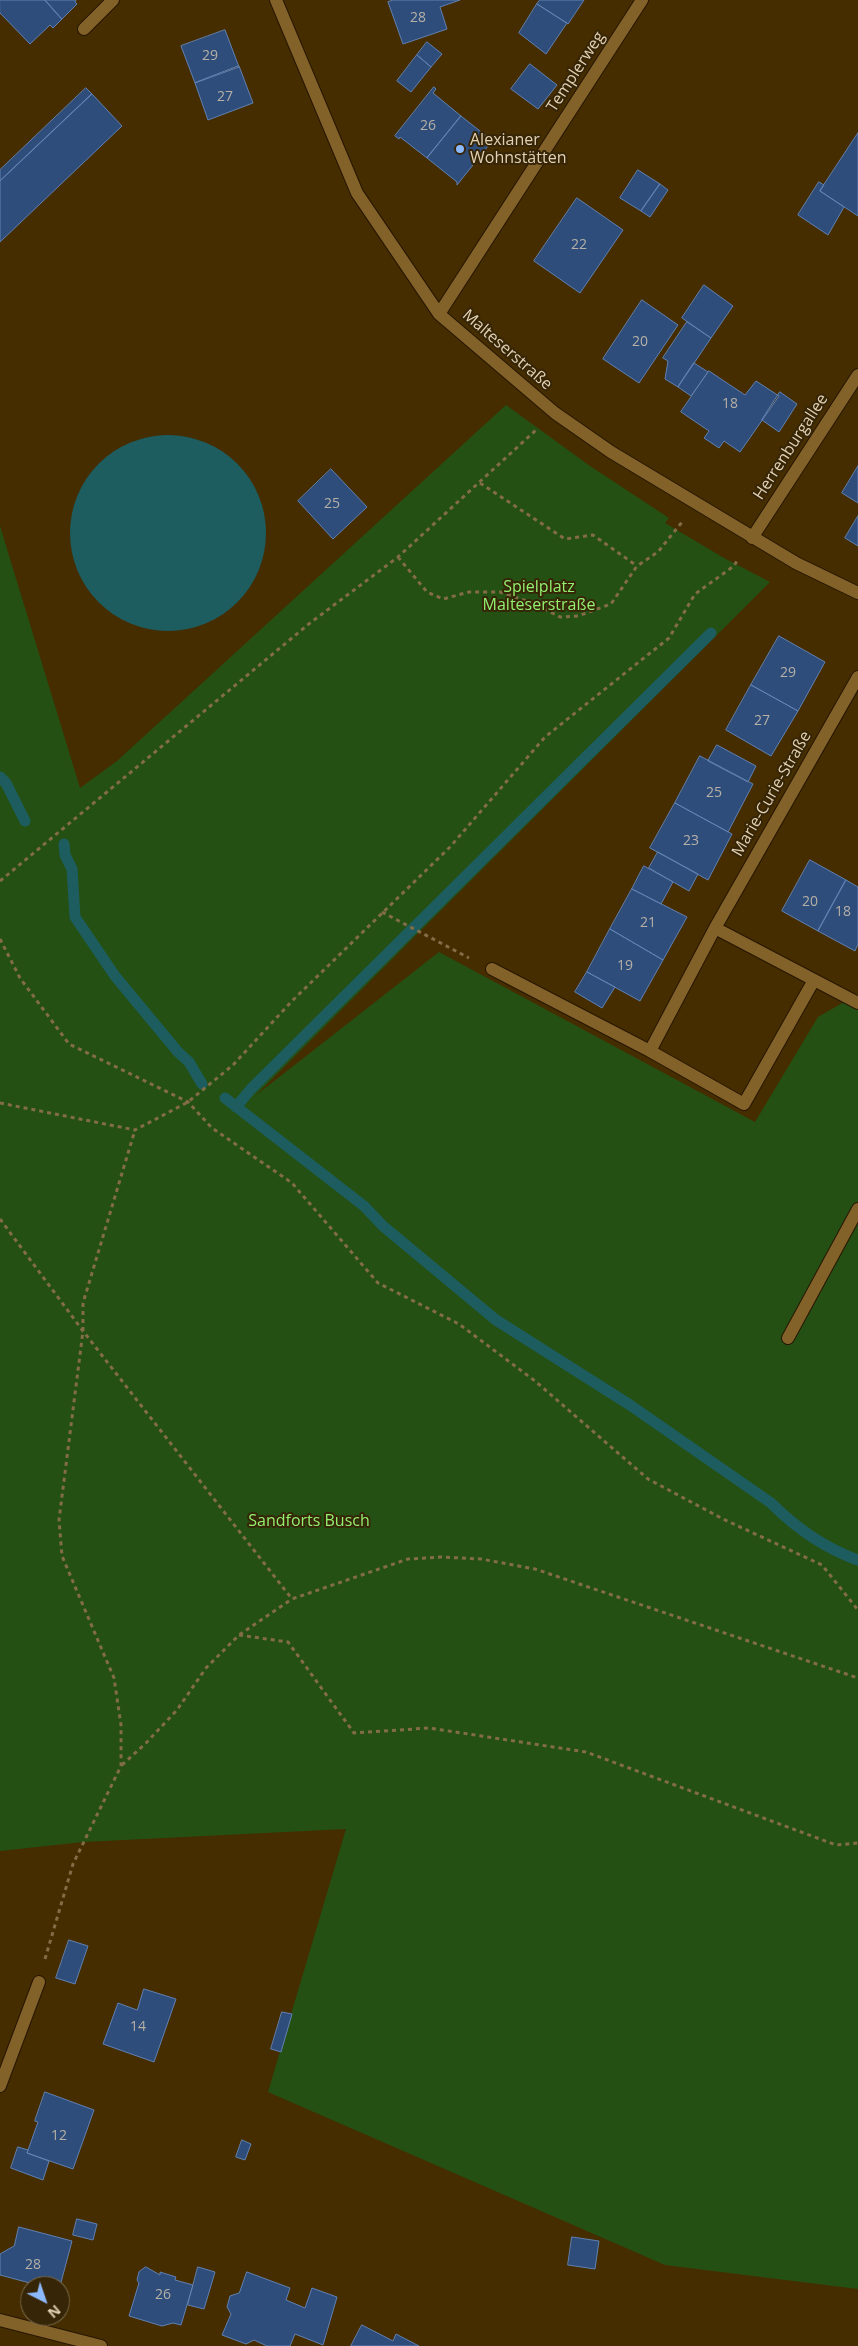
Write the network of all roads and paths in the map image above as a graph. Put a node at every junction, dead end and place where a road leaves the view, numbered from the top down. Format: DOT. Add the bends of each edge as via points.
graph roads {
  1 [pos="113,0"];
  2 [pos="276,0"];
  3 [pos="642,0"];
  4 [pos="84,29"];
  5 [pos="439,314"];
  6 [pos="858,375"];
  7 [pos="555,413"];
  8 [pos="480,482"];
  9 [pos="696,504"];
  10 [pos="752,538"];
  11 [pos="398,557"];
  12 [pos="637,566"];
  13 [pos="858,593"];
  14 [pos="858,677"];
  15 [pos="0,881"];
  16 [pos="382,912"];
  17 [pos="715,928"];
  18 [pos="0,939"];
  19 [pos="492,970"];
  20 [pos="814,980"];
  21 [pos="858,1004"];
  22 [pos="650,1051"];
  23 [pos="188,1102"];
  24 [pos="0,1103"];
  25 [pos="135,1130"];
  26 [pos="858,1209"];
  27 [pos="0,1219"];
  28 [pos="83,1330"];
  29 [pos="788,1338"];
  30 [pos="292,1599"];
  31 [pos="858,1610"];
  32 [pos="239,1635"];
  33 [pos="858,1678"];
  34 [pos="121,1766"];
  35 [pos="858,1843"];
  36 [pos="39,1982"];
  37 [pos="0,2086"];
  38 [pos="0,2320"];
  39 [pos="100,2346"];
  1 -- 4 [label="street"];
  2 -- 5 [label="street, Malteserstraße" via="357,193"];
  3 -- 5 [label="street, Templerweg"];
  5 -- 7 [label="street, Malteserstraße"];
  6 -- 10 [label="street, Herrenburgallee"];
  7 -- 8 [label="path"];
  7 -- 9 [label="street, Malteserstraße"];
  8 -- 11 [label="path"];
  8 -- 12 [label="path" via="565,539 593,535"];
  9 -- 10 [label="street, Malteserstraße"];
  9 -- 12 [label="path" via="658,552"];
  10 -- 13 [label="street, Malteserstraße"];
  10 -- 16 [label="path" via="734,566 695,594 668,638 545,737 450,847"];
  11 -- 12 [label="path" via="428,592 443,599 469,592 500,592 533,603 560,617 578,616 611,604"];
  11 -- 15 [label="path" via="310,623"];
  14 -- 17 [label="street, Marie-Curie-Straße"];
  16 -- 19 [label="path"];
  16 -- 23 [label="path" via="233,1065"];
  17 -- 20 [label="street"];
  17 -- 22 [label="street, Marie-Curie-Straße"];
  18 -- 23 [label="path" via="20,978 68,1044"];
  19 -- 22 [label="street"];
  20 -- 21 [label="street"];
  20 -- 22 [label="street" via="744,1104"];
  23 -- 25 [label="path"];
  23 -- 31 [label="path" via="212,1128 292,1183 378,1284 459,1324 535,1381 648,1479 723,1519 822,1565"];
  24 -- 25 [label="path"];
  25 -- 28 [label="path" via="83,1302"];
  26 -- 29 [label="street"];
  27 -- 28 [label="path"];
  28 -- 30 [label="path"];
  28 -- 34 [label="path" via="59,1520 62,1556 114,1678 121,1725"];
  30 -- 32 [label="path"];
  30 -- 33 [label="path" via="408,1560 481,1558 535,1569"];
  32 -- 34 [label="path" via="206,1668 177,1710"];
  32 -- 35 [label="path" via="288,1642 354,1733 429,1728 586,1752 836,1845"];
  34 -- 36 [label="path" via="73,1864"];
  36 -- 37 [label="street"];
  38 -- 39 [label="street"];
}
